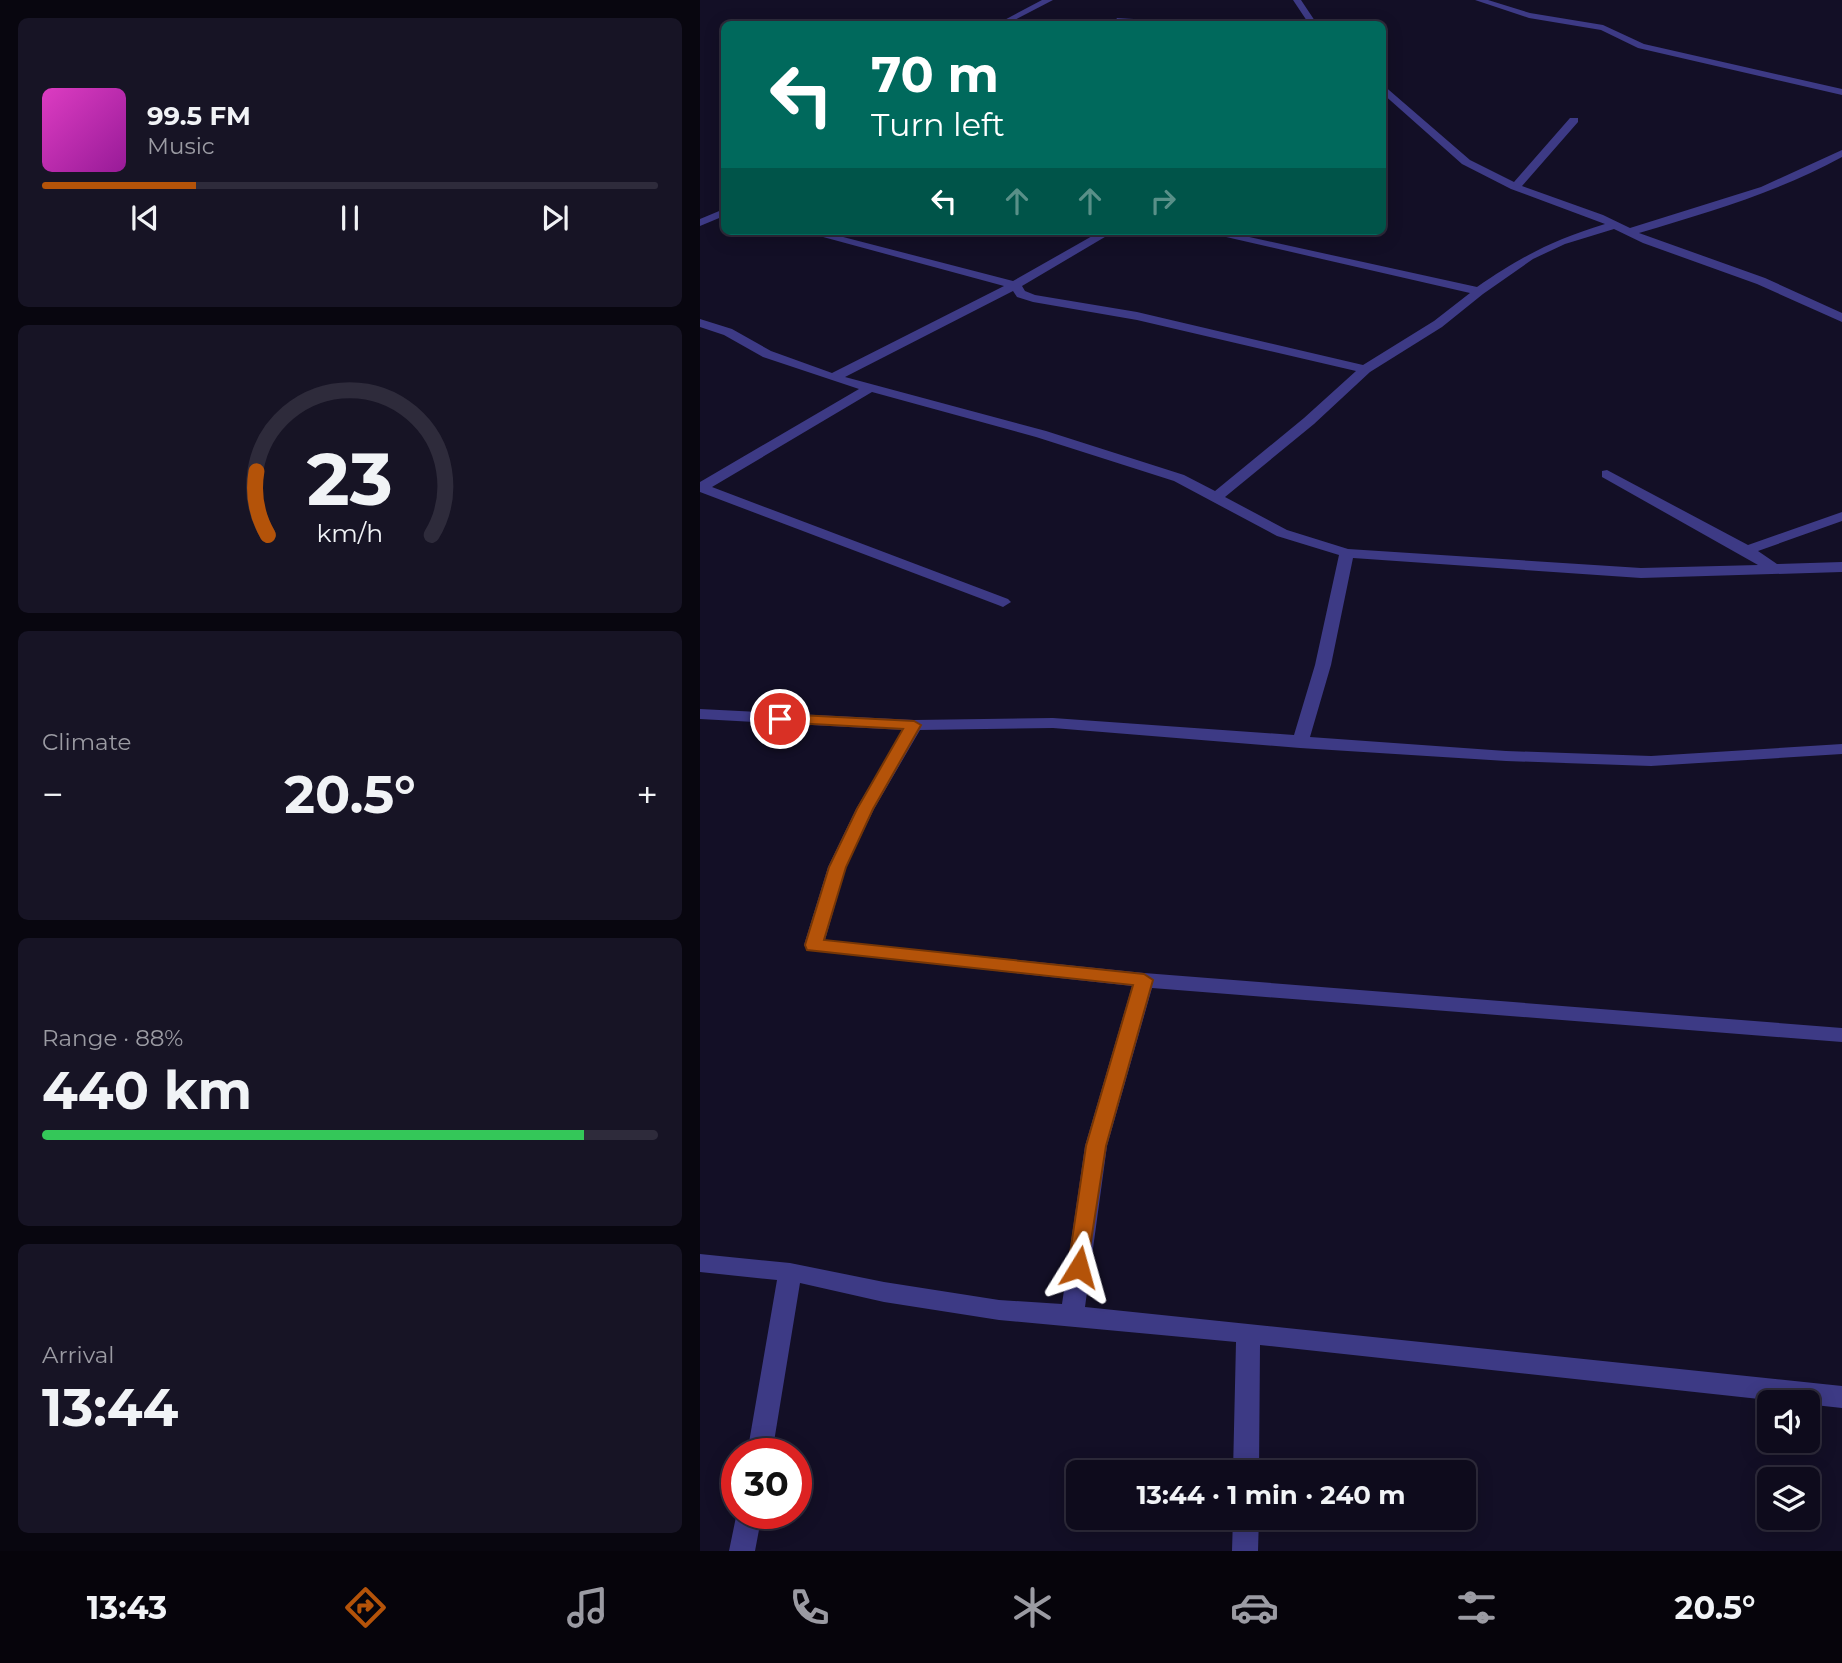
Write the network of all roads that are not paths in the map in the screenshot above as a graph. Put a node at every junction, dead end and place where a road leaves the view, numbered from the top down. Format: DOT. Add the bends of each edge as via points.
graph roads {
  1 [pos="1049,0"];
  2 [pos="1297,0"];
  3 [pos="1479,0"];
  4 [pos="1007,21"];
  5 [pos="1311,21"];
  6 [pos="1386,91"];
  7 [pos="1842,92"];
  8 [pos="1574,120"];
  9 [pos="1842,153"];
  10 [pos="1515,187"];
  11 [pos="721,214"];
  12 [pos="700,223"];
  13 [pos="1615,225"];
  14 [pos="1629,232"];
  15 [pos="822,235"];
  16 [pos="1102,235"];
  17 [pos="1224,235"];
  18 [pos="1015,285"];
  19 [pos="1479,291"];
  20 [pos="1842,318"];
  21 [pos="700,323"];
  22 [pos="1366,369"];
  23 [pos="833,378"];
  24 [pos="868,389"];
  25 [pos="1607,474"];
  26 [pos="701,487"];
  27 [pos="1215,498"];
  28 [pos="1842,516"];
  29 [pos="1747,550"];
  30 [pos="1347,553"];
  31 [pos="1771,567"];
  32 [pos="1842,567"];
  33 [pos="1003,601"];
  34 [pos="700,714"];
  35 [pos="914,725"];
  36 [pos="1300,743"];
  37 [pos="1842,750"];
  38 [pos="1144,980"];
  39 [pos="1842,1035"];
  40 [pos="700,1263"];
  41 [pos="790,1272"];
  42 [pos="1072,1315"];
  43 [pos="1248,1336"];
  44 [pos="1842,1397"];
  45 [pos="762,1438"];
  46 [pos="1246,1460"];
  47 [pos="746,1529"];
  48 [pos="1245,1530"];
  49 [pos="742,1551"];
  50 [pos="1245,1551"];
  1 -- 4 [label="street"];
  2 -- 5 [label="street"];
  3 -- 7 [label="street" via="1602,28 1653,49"];
  6 -- 10 [label="street" via="1466,162"];
  8 -- 10 [label="street"];
  9 -- 14 [label="street" via="1807,174"];
  10 -- 13 [label="street"];
  11 -- 12 [label="street"];
  13 -- 14 [label="street"];
  13 -- 19 [label="street" via="1529,257"];
  14 -- 20 [label="street" via="1761,281"];
  15 -- 18 [label="street"];
  16 -- 18 [label="street"];
  17 -- 19 [label="street"];
  18 -- 22 [label="street" via="1021,294 1033,298 1137,316"];
  18 -- 23 [label="street"];
  19 -- 22 [label="street" via="1438,324"];
  21 -- 23 [label="street"];
  22 -- 27 [label="street"];
  23 -- 24 [label="street"];
  24 -- 26 [label="street"];
  24 -- 27 [label="street" via="1041,434 1179,478"];
  25 -- 29 [label="street"];
  26 -- 33 [label="street"];
  27 -- 30 [label="street" via="1282,533"];
  28 -- 29 [label="street"];
  29 -- 31 [label="street"];
  30 -- 31 [label="street" via="1642,573"];
  30 -- 36 [label="street" via="1323,665"];
  31 -- 32 [label="street"];
  34 -- 35 [label="street"];
  35 -- 36 [label="street" via="1053,723"];
  35 -- 38 [label="street" via="837,867 814,945"];
  36 -- 37 [label="street" via="1651,761"];
  38 -- 39 [label="street"];
  38 -- 42 [label="street" via="1096,1146"];
  40 -- 41 [label="street"];
  41 -- 42 [label="street" via="999,1310"];
  41 -- 45 [label="street"];
  42 -- 43 [label="street"];
  43 -- 44 [label="street"];
  43 -- 46 [label="street"];
  47 -- 49 [label="street"];
  48 -- 50 [label="street"];
}
